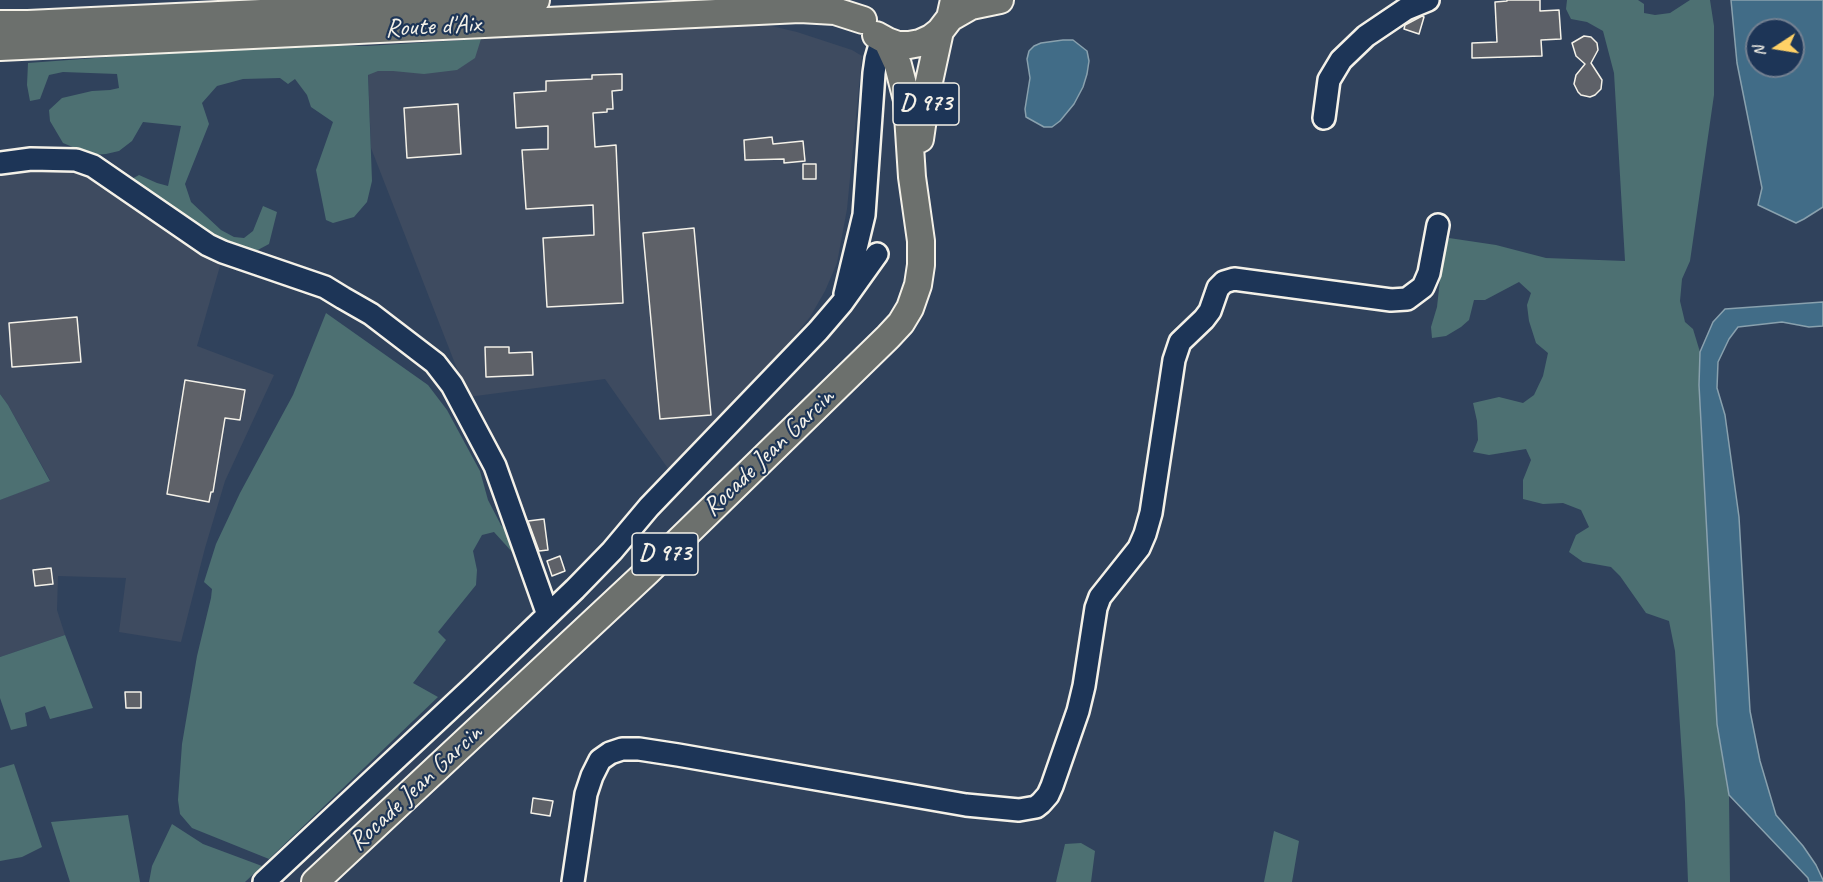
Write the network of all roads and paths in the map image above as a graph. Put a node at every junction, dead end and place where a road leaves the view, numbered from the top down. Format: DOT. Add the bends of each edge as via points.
graph roads {
  1 [pos="536,0"];
  2 [pos="1000,0"];
  3 [pos="1428,0"];
  4 [pos="860,10"];
  5 [pos="948,16"];
  6 [pos="0,24"];
  7 [pos="884,40"];
  8 [pos="0,47"];
  9 [pos="1324,118"];
  10 [pos="0,163"];
  11 [pos="912,177"];
  12 [pos="1438,225"];
  13 [pos="877,254"];
  14 [pos="842,303"];
  15 [pos="548,615"];
  16 [pos="264,882"];
  17 [pos="315,882"];
  18 [pos="573,882"];
  1 -- 6 [label="main road, Route d'Aix"];
  2 -- 5 [label="main road"];
  3 -- 9 [label="street" via="1406,9 1366,36 1341,60 1329,80"];
  4 -- 7 [label="main road" via="873,33"];
  4 -- 8 [label="main road, Route d'Aix" via="800,9"];
  5 -- 7 [label="main road" via="931,38 920,43"];
  5 -- 11 [label="main road, Rocade Jean Garcin / D 973"];
  7 -- 11 [label="main road, Rocade Jean Garcin / D 973" via="898,65 906,92"];
  7 -- 14 [label="street" via="874,73 864,215"];
  10 -- 15 [label="street" via="76,160 93,166 208,245 325,288 371,314 435,363 452,385 495,466"];
  11 -- 17 [label="main road, Rocade Jean Garcin / D 973" via="920,220 921,265 918,285 901,323 647,572"];
  12 -- 18 [label="street" via="1429,273 1423,287 1407,299 1234,279 1218,288 1210,311 1180,342 1145,534 1139,548 1100,597 1078,711 1052,786 1036,807 1018,810 966,805 678,755 622,749 600,760 592,776"];
  13 -- 14 [label="street, Rocade Jean Garcin / D 973"];
  14 -- 15 [label="street, Rocade Jean Garcin / D 973"];
  15 -- 16 [label="street, Rocade Jean Garcin / D 973"];
}
